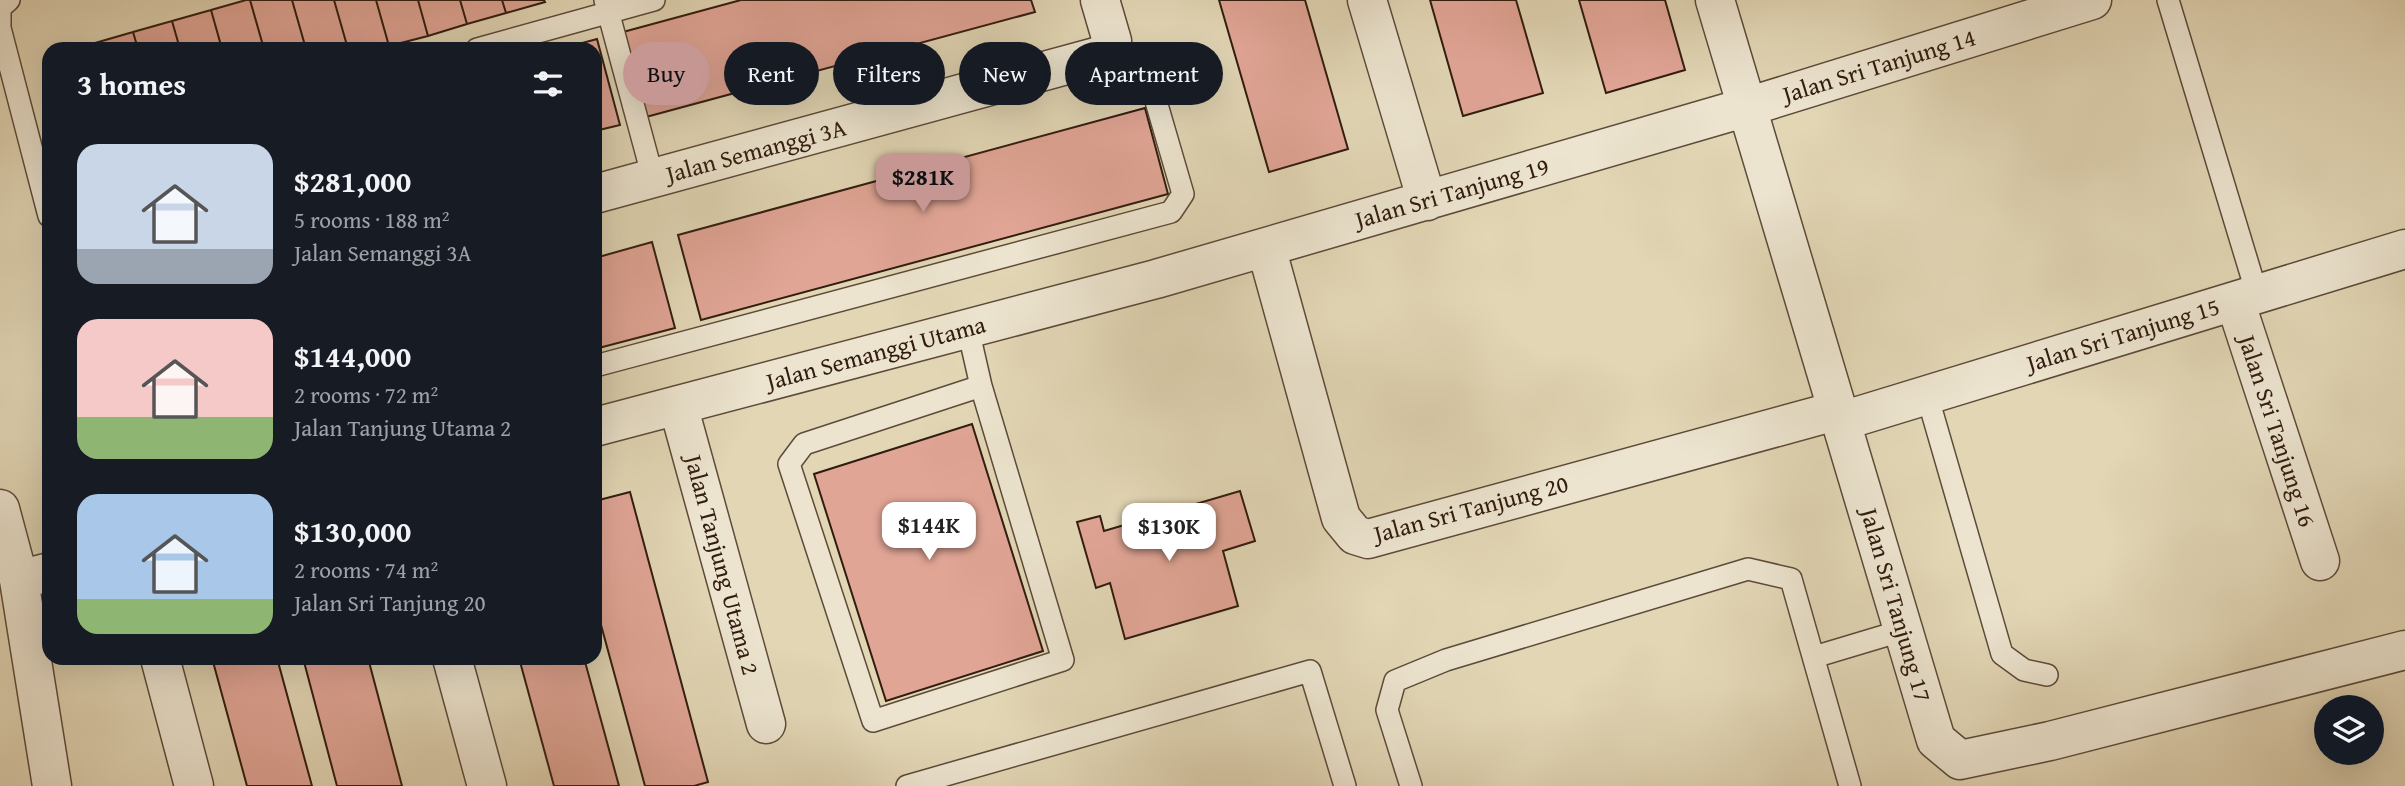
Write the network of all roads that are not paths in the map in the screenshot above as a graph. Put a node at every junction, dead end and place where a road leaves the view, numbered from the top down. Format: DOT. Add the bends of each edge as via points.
graph roads {
  1 [pos="9,0"];
  2 [pos="654,0"];
  3 [pos="1100,0"];
  4 [pos="1367,0"];
  5 [pos="1715,0"];
  6 [pos="2092,0"];
  7 [pos="2168,0"];
  8 [pos="607,6"];
  9 [pos="0,27"];
  10 [pos="498,42"];
  11 [pos="1106,42"];
  12 [pos="1065,60"];
  13 [pos="1157,105"];
  14 [pos="1747,107"];
  15 [pos="42,166"];
  16 [pos="653,178"];
  17 [pos="602,192"];
  18 [pos="1427,201"];
  19 [pos="1266,247"];
  20 [pos="2403,257"];
  21 [pos="1156,279"];
  22 [pos="2246,297"];
  23 [pos="968,329"];
  24 [pos="602,364"];
  25 [pos="981,386"];
  26 [pos="1927,395"];
  27 [pos="678,405"];
  28 [pos="1840,415"];
  29 [pos="602,425"];
  30 [pos="0,509"];
  31 [pos="2320,561"];
  32 [pos="34,576"];
  33 [pos="1904,630"];
  34 [pos="2405,650"];
  35 [pos="1814,657"];
  36 [pos="162,665"];
  37 [pos="454,665"];
  38 [pos="2047,675"];
  39 [pos="766,724"];
  40 [pos="52,786"];
  41 [pos="194,786"];
  42 [pos="487,786"];
  43 [pos="907,786"];
  44 [pos="1345,786"];
  45 [pos="1411,786"];
  46 [pos="1850,786"];
  1 -- 9 [label="lane" via="1,8"];
  2 -- 8 [label="lane"];
  3 -- 11 [label="street"];
  4 -- 18 [label="street"];
  5 -- 14 [label="street, Jalan Sri Tanjung 17"];
  6 -- 14 [label="street, Jalan Sri Tanjung 14"];
  7 -- 22 [label="lane"];
  8 -- 10 [label="lane"];
  8 -- 16 [label="lane"];
  9 -- 15 [label="lane"];
  12 -- 16 [label="street, Jalan Semanggi 3A"];
  13 -- 24 [label="lane" via="1182,194 1171,212"];
  14 -- 18 [label="street, Jalan Sri Tanjung 19"];
  14 -- 28 [label="street, Jalan Sri Tanjung 17"];
  16 -- 17 [label="street, Jalan Semanggi 3A"];
  18 -- 19 [label="street, Jalan Sri Tanjung 19"];
  19 -- 21 [label="street, Jalan Sri Tanjung 19"];
  19 -- 28 [label="street, Jalan Sri Tanjung 20" via="1341,518 1355,535 1368,539"];
  20 -- 22 [label="street, Jalan Sri Tanjung 15"];
  21 -- 23 [label="street, Jalan Semanggi Utama"];
  22 -- 26 [label="street, Jalan Sri Tanjung 15"];
  22 -- 31 [label="street, Jalan Sri Tanjung 16"];
  23 -- 25 [label="lane"];
  23 -- 27 [label="street, Jalan Semanggi Utama"];
  25 -- 25 [label="lane" via="1063,660 873,721 789,464 804,444"];
  26 -- 28 [label="street, Jalan Sri Tanjung 15"];
  26 -- 38 [label="lane" via="2002,654 2024,670"];
  27 -- 29 [label="street, Jalan Semanggi Utama"];
  27 -- 39 [label="street, Jalan Tanjung Utama 2"];
  28 -- 33 [label="street, Jalan Sri Tanjung 17"];
  30 -- 32 [label="street"];
  32 -- 40 [label="street"];
  33 -- 34 [label="street, Jalan Sri Tanjung 17" via="1936,740 1960,760"];
  33 -- 35 [label="lane"];
  35 -- 45 [label="lane" via="1791,579 1748,569 1446,660 1395,681 1387,710"];
  35 -- 46 [label="lane"];
  36 -- 41 [label="street"];
  37 -- 42 [label="street"];
  43 -- 44 [label="lane" via="1310,671"];
}
